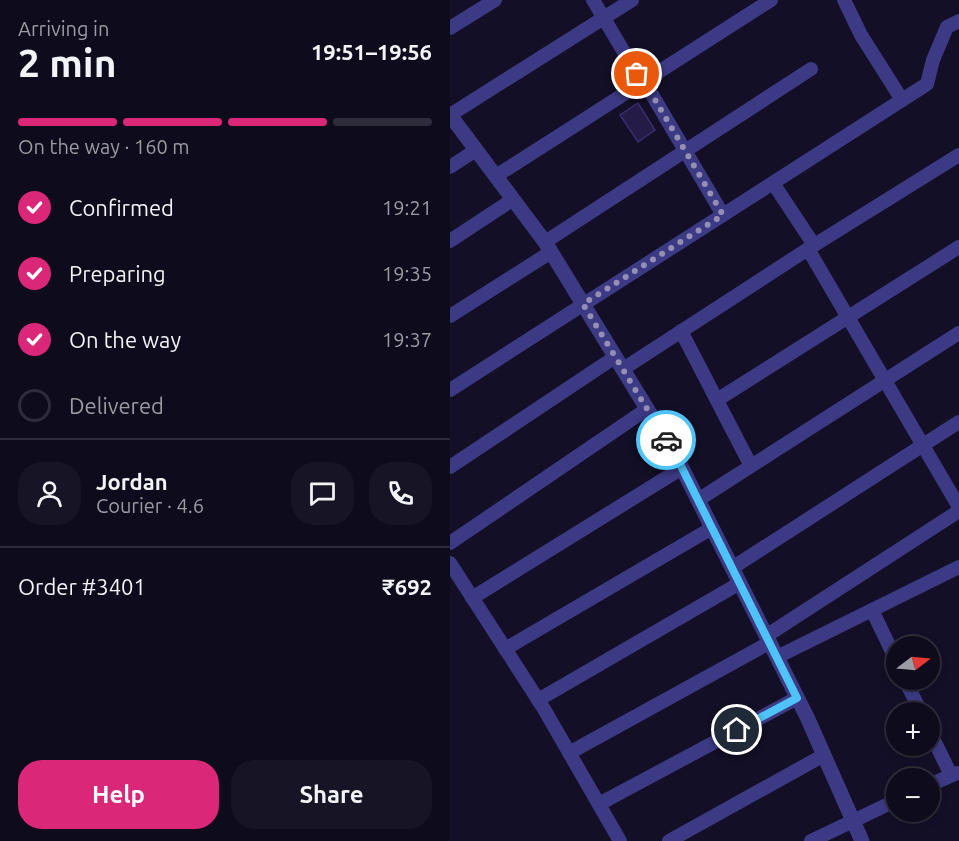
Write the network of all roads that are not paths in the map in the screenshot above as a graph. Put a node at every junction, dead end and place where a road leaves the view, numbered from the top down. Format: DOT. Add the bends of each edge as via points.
graph roads {
  1 [pos="495,0"];
  2 [pos="593,0"];
  3 [pos="632,0"];
  4 [pos="771,0"];
  5 [pos="843,0"];
  6 [pos="604,18"];
  7 [pos="959,21"];
  8 [pos="450,28"];
  9 [pos="811,69"];
  10 [pos="644,81"];
  11 [pos="902,100"];
  12 [pos="450,115"];
  13 [pos="477,150"];
  14 [pos="686,151"];
  15 [pos="959,155"];
  16 [pos="450,167"];
  17 [pos="496,176"];
  18 [pos="773,183"];
  19 [pos="512,200"];
  20 [pos="723,215"];
  21 [pos="450,241"];
  22 [pos="548,247"];
  23 [pos="811,247"];
  24 [pos="959,247"];
  25 [pos="583,304"];
  26 [pos="450,316"];
  27 [pos="848,317"];
  28 [pos="681,331"];
  29 [pos="959,333"];
  30 [pos="619,363"];
  31 [pos="885,380"];
  32 [pos="450,390"];
  33 [pos="717,400"];
  34 [pos="647,409"];
  35 [pos="959,422"];
  36 [pos="923,445"];
  37 [pos="450,466"];
  38 [pos="751,466"];
  39 [pos="682,468"];
  40 [pos="698,500"];
  41 [pos="959,509"];
  42 [pos="712,528"];
  43 [pos="450,543"];
  44 [pos="450,563"];
  45 [pos="732,568"];
  46 [pos="958,570"];
  47 [pos="740,583"];
  48 [pos="472,597"];
  49 [pos="872,610"];
  50 [pos="767,639"];
  51 [pos="886,639"];
  52 [pos="506,649"];
  53 [pos="777,657"];
  54 [pos="797,698"];
  55 [pos="538,700"];
  56 [pos="940,749"];
  57 [pos="569,753"];
  58 [pos="824,756"];
  59 [pos="955,774"];
  60 [pos="940,781"];
  61 [pos="599,804"];
  62 [pos="886,805"];
  63 [pos="853,820"];
  64 [pos="620,841"];
  65 [pos="669,841"];
  66 [pos="811,841"];
  67 [pos="862,841"];
  1 -- 8 [label="street"];
  2 -- 6 [label="street"];
  3 -- 6 [label="street"];
  4 -- 10 [label="street"];
  5 -- 11 [label="street"];
  6 -- 10 [label="street"];
  6 -- 12 [label="street"];
  7 -- 11 [label="street" via="947,27 927,84"];
  9 -- 14 [label="street"];
  10 -- 14 [label="street"];
  10 -- 17 [label="street"];
  11 -- 18 [label="street"];
  12 -- 13 [label="street"];
  13 -- 16 [label="street"];
  13 -- 17 [label="street"];
  14 -- 20 [label="street"];
  14 -- 22 [label="street"];
  15 -- 23 [label="street"];
  17 -- 19 [label="street"];
  18 -- 20 [label="street"];
  18 -- 23 [label="street"];
  19 -- 21 [label="street"];
  19 -- 22 [label="street"];
  20 -- 25 [label="street"];
  22 -- 25 [label="street"];
  22 -- 26 [label="street"];
  23 -- 27 [label="street"];
  23 -- 28 [label="street"];
  24 -- 27 [label="street"];
  25 -- 30 [label="street"];
  25 -- 32 [label="street"];
  27 -- 31 [label="street"];
  27 -- 33 [label="street"];
  28 -- 30 [label="street"];
  28 -- 33 [label="street"];
  29 -- 31 [label="street"];
  30 -- 34 [label="street"];
  30 -- 37 [label="street"];
  31 -- 36 [label="street"];
  31 -- 38 [label="street"];
  33 -- 38 [label="street"];
  34 -- 39 [label="street"];
  34 -- 43 [label="street"];
  35 -- 36 [label="street"];
  36 -- 41 [label="street"];
  36 -- 45 [label="street"];
  38 -- 40 [label="street"];
  39 -- 40 [label="street"];
  39 -- 48 [label="street"];
  40 -- 42 [label="street"];
  41 -- 50 [label="street"];
  42 -- 45 [label="street"];
  42 -- 52 [label="street"];
  44 -- 48 [label="street"];
  45 -- 47 [label="street"];
  46 -- 49 [label="street"];
  47 -- 50 [label="street"];
  47 -- 55 [label="street"];
  48 -- 52 [label="street"];
  49 -- 51 [label="street"];
  49 -- 53 [label="street"];
  50 -- 53 [label="street"];
  50 -- 57 [label="street"];
  52 -- 55 [label="street"];
  53 -- 54 [label="street"];
  54 -- 58 [label="street"];
  54 -- 61 [label="street"];
  55 -- 57 [label="street"];
  56 -- 59 [label="street"];
  57 -- 61 [label="street"];
  58 -- 63 [label="street"];
  58 -- 65 [label="street"];
  59 -- 60 [label="street"];
  61 -- 64 [label="street"];
  62 -- 63 [label="street"];
  63 -- 66 [label="street"];
  63 -- 67 [label="street"];
}
